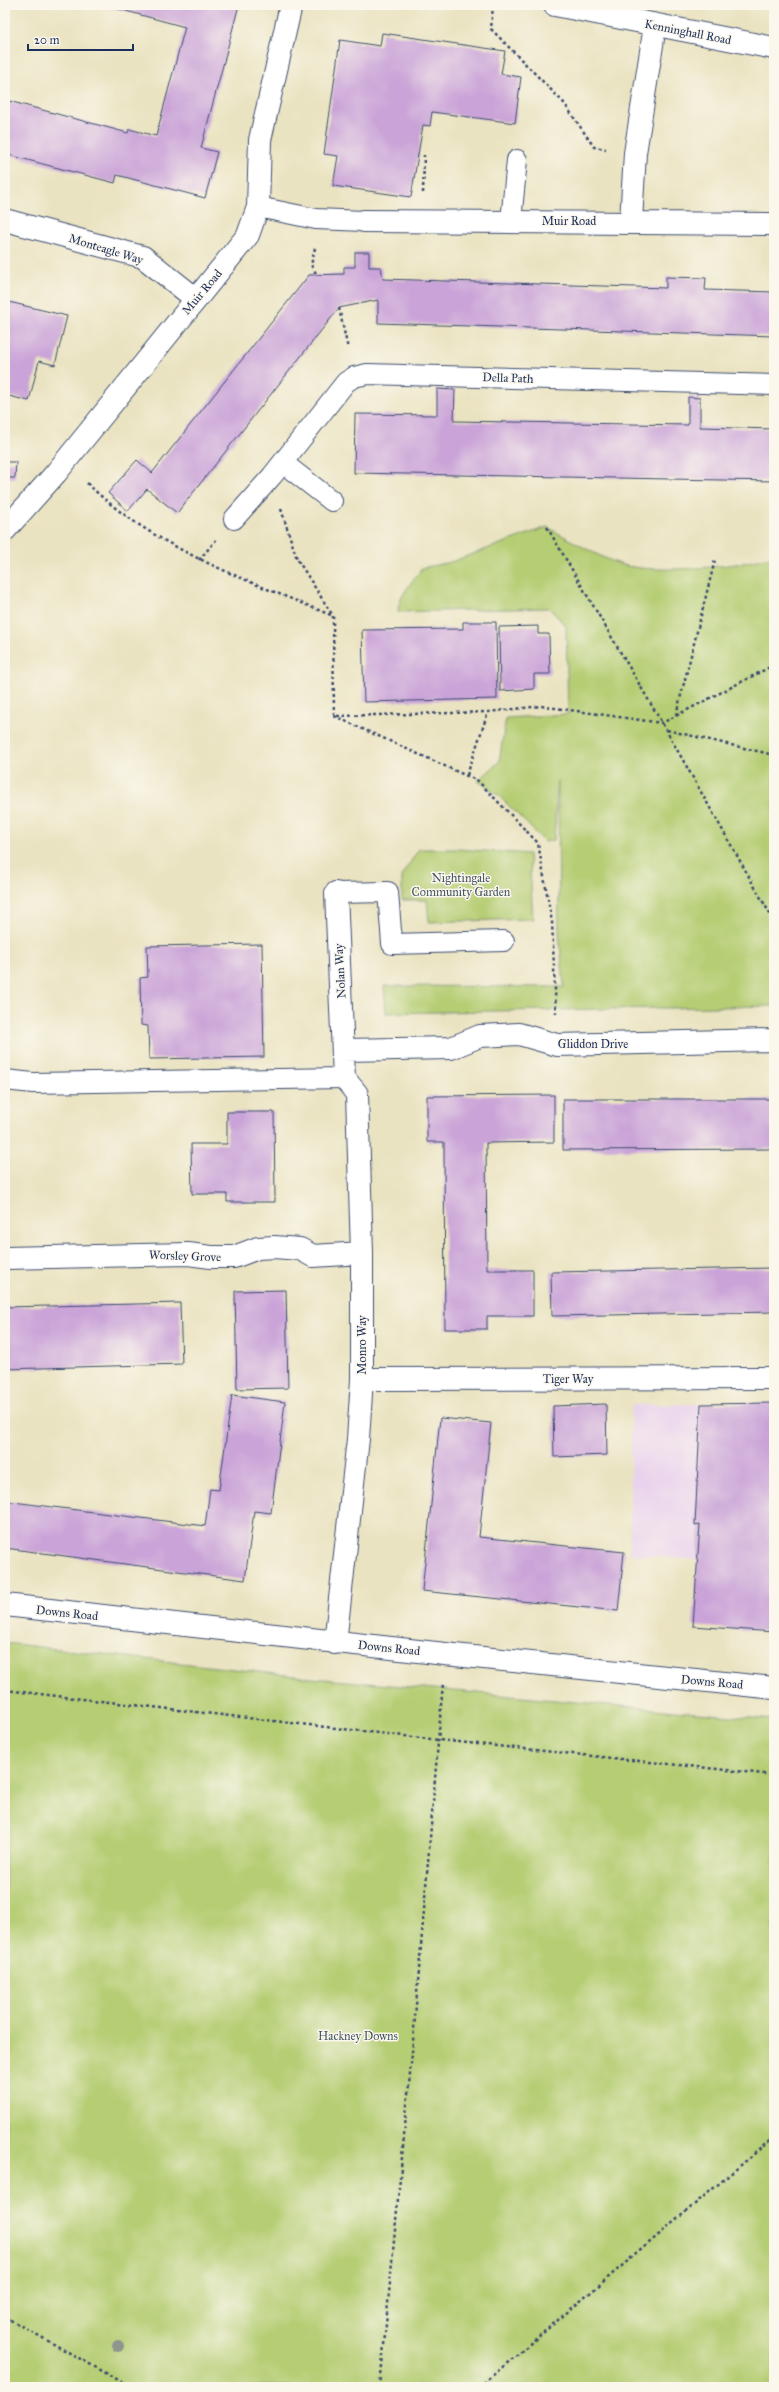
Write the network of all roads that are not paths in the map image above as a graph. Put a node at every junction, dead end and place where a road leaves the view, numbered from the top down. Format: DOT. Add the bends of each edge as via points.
graph roads {
  1 [pos="290,5"];
  2 [pos="555,5"];
  3 [pos="655,26"];
  4 [pos="774,48"];
  5 [pos="517,160"];
  6 [pos="258,207"];
  7 [pos="5,220"];
  8 [pos="364,221"];
  9 [pos="511,221"];
  10 [pos="631,221"];
  11 [pos="774,224"];
  12 [pos="196,299"];
  13 [pos="774,385"];
  14 [pos="277,469"];
  15 [pos="332,501"];
  16 [pos="234,519"];
  17 [pos="5,530"];
  18 [pos="336,893"];
  19 [pos="504,941"];
  20 [pos="774,1040"];
  21 [pos="344,1050"];
  22 [pos="344,1078"];
  23 [pos="5,1080"];
  24 [pos="362,1253"];
  25 [pos="5,1258"];
  26 [pos="774,1378"];
  27 [pos="362,1380"];
  28 [pos="5,1605"];
  29 [pos="335,1642"];
  30 [pos="774,1688"];
  1 -- 6 [label="street, Muir Road" via="260,140"];
  2 -- 3 [label="street, Kenninghall Road"];
  3 -- 4 [label="street, Kenninghall Road"];
  3 -- 10 [label="street" via="635,153"];
  5 -- 9 [label="lane"];
  6 -- 8 [label="lane" via="316,219"];
  6 -- 12 [label="street, Muir Road" via="248,235"];
  7 -- 12 [label="street, Monteagle Way" via="143,257"];
  8 -- 9 [label="street, Muir Road"];
  9 -- 10 [label="street, Muir Road"];
  10 -- 11 [label="street, Muir Road"];
  12 -- 17 [label="street, Muir Road" via="56,473"];
  13 -- 14 [label="lane, Della Path" via="367,374 354,376 346,382"];
  14 -- 15 [label="lane"];
  14 -- 16 [label="lane"];
  18 -- 19 [label="lane" via="388,892 392,944"];
  18 -- 21 [label="street, Nolan Way"];
  20 -- 21 [label="street, Gliddon Drive" via="557,1045 518,1034 480,1036 450,1048"];
  21 -- 22 [label="street"];
  22 -- 23 [label="lane" via="33,1083"];
  22 -- 24 [label="street, Monro Way" via="357,1094"];
  24 -- 25 [label="street, Worsley Grove" via="312,1256 300,1249 274,1247 258,1248 234,1257 211,1258 188,1254"];
  24 -- 27 [label="street, Monro Way"];
  26 -- 27 [label="street, Tiger Way"];
  27 -- 29 [label="street, Monro Way" via="358,1439"];
  28 -- 29 [label="street, Downs Road"];
  29 -- 30 [label="street, Downs Road"];
}
